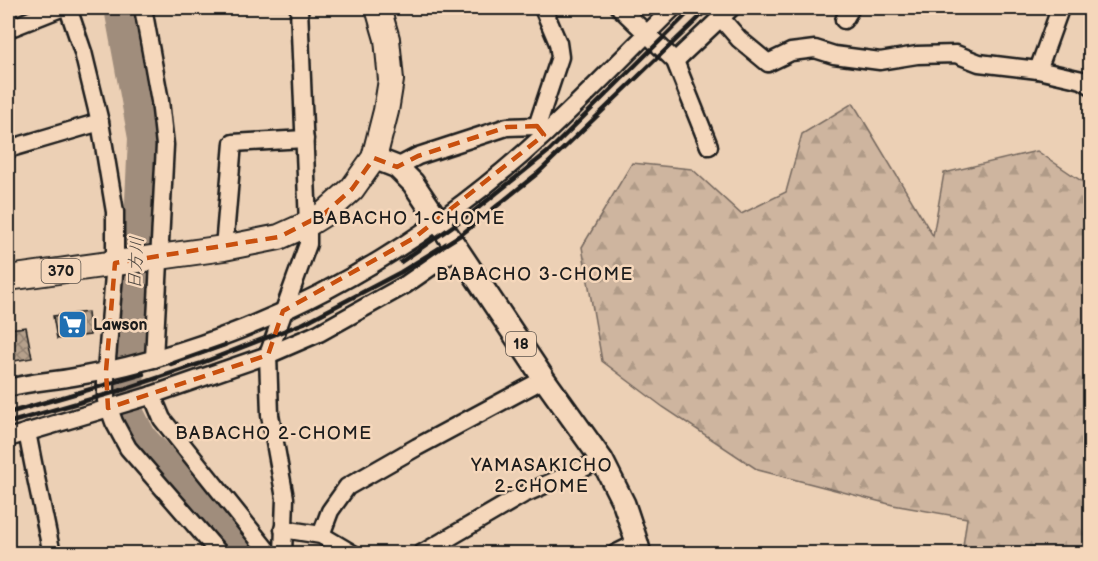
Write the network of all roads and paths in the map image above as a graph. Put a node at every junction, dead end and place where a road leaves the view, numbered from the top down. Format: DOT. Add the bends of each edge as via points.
graph roads {
  1 [pos="61,8"];
  2 [pos="68,8"];
  3 [pos="143,8"];
  4 [pos="299,8"];
  5 [pos="378,8"];
  6 [pos="543,8"];
  7 [pos="673,8"];
  8 [pos="1054,8"];
  9 [pos="629,10"];
  10 [pos="726,13"];
  11 [pos="8,29"];
  12 [pos="647,33"];
  13 [pos="675,61"];
  14 [pos="1038,70"];
  15 [pos="1088,81"];
  16 [pos="100,122"];
  17 [pos="541,130"];
  18 [pos="305,140"];
  19 [pos="709,146"];
  20 [pos="8,149"];
  21 [pos="374,158"];
  22 [pos="397,167"];
  23 [pos="439,222"];
  24 [pos="308,224"];
  25 [pos="224,248"];
  26 [pos="457,249"];
  27 [pos="154,258"];
  28 [pos="119,263"];
  29 [pos="8,278"];
  30 [pos="284,311"];
  31 [pos="268,355"];
  32 [pos="148,360"];
  33 [pos="110,370"];
  34 [pos="544,379"];
  35 [pos="8,388"];
  36 [pos="148,396"];
  37 [pos="113,407"];
  38 [pos="27,432"];
  39 [pos="8,438"];
  40 [pos="602,460"];
  41 [pos="284,529"];
  42 [pos="321,535"];
  43 [pos="638,548"];
  44 [pos="52,554"];
  45 [pos="220,554"];
  46 [pos="270,554"];
  47 [pos="283,554"];
  48 [pos="353,554"];
  49 [pos="421,554"];
  50 [pos="615,554"];
  1 -- 11 [label="street"];
  2 -- 16 [label="street"];
  3 -- 27 [label="street" via="165,145"];
  4 -- 18 [label="street"];
  5 -- 21 [label="highway, 370" via="387,39 391,80"];
  6 -- 17 [label="street" via="560,57"];
  7 -- 12 [label="street"];
  8 -- 14 [label="street" via="1060,9"];
  9 -- 12 [label="street"];
  10 -- 13 [label="street"];
  10 -- 14 [label="street" via="739,39 768,63 791,52 815,49 880,61 956,54 979,63"];
  12 -- 13 [label="street"];
  12 -- 17 [label="street"];
  13 -- 19 [label="street"];
  14 -- 15 [label="street"];
  16 -- 20 [label="street"];
  16 -- 28 [label="street"];
  17 -- 22 [label="street" via="507,128 418,156"];
  17 -- 23 [label="street" via="505,169"];
  18 -- 24 [label="street"];
  18 -- 25 [label="street" via="233,143"];
  21 -- 22 [label="main road, 18"];
  21 -- 24 [label="highway, 370" via="352,189"];
  22 -- 23 [label="main road, 18" via="413,183"];
  23 -- 26 [label="main road, 18"];
  23 -- 30 [label="street" via="377,263"];
  24 -- 25 [label="highway, 370" via="279,237"];
  24 -- 30 [label="street" via="308,244"];
  25 -- 27 [label="highway, 370"];
  26 -- 31 [label="street" via="344,320"];
  26 -- 34 [label="main road, 18"];
  27 -- 28 [label="highway, 370"];
  27 -- 32 [label="street"];
  28 -- 29 [label="highway, 370"];
  28 -- 33 [label="street"];
  30 -- 31 [label="street"];
  30 -- 32 [label="street" via="235,332"];
  31 -- 36 [label="street"];
  31 -- 41 [label="street" via="270,415 285,498"];
  32 -- 33 [label="street"];
  33 -- 35 [label="street"];
  33 -- 37 [label="street" via="106,400"];
  34 -- 40 [label="main road, 18"];
  34 -- 42 [label="street" via="347,487 330,510"];
  36 -- 37 [label="street"];
  36 -- 46 [label="street"];
  37 -- 38 [label="street"];
  37 -- 45 [label="street" via="114,422 128,448"];
  38 -- 39 [label="street"];
  38 -- 44 [label="street"];
  40 -- 43 [label="main road, 18" via="624,504"];
  40 -- 49 [label="street" via="522,495"];
  41 -- 42 [label="street"];
  41 -- 47 [label="street"];
  42 -- 48 [label="street"];
  43 -- 50 [label="street"];
}
